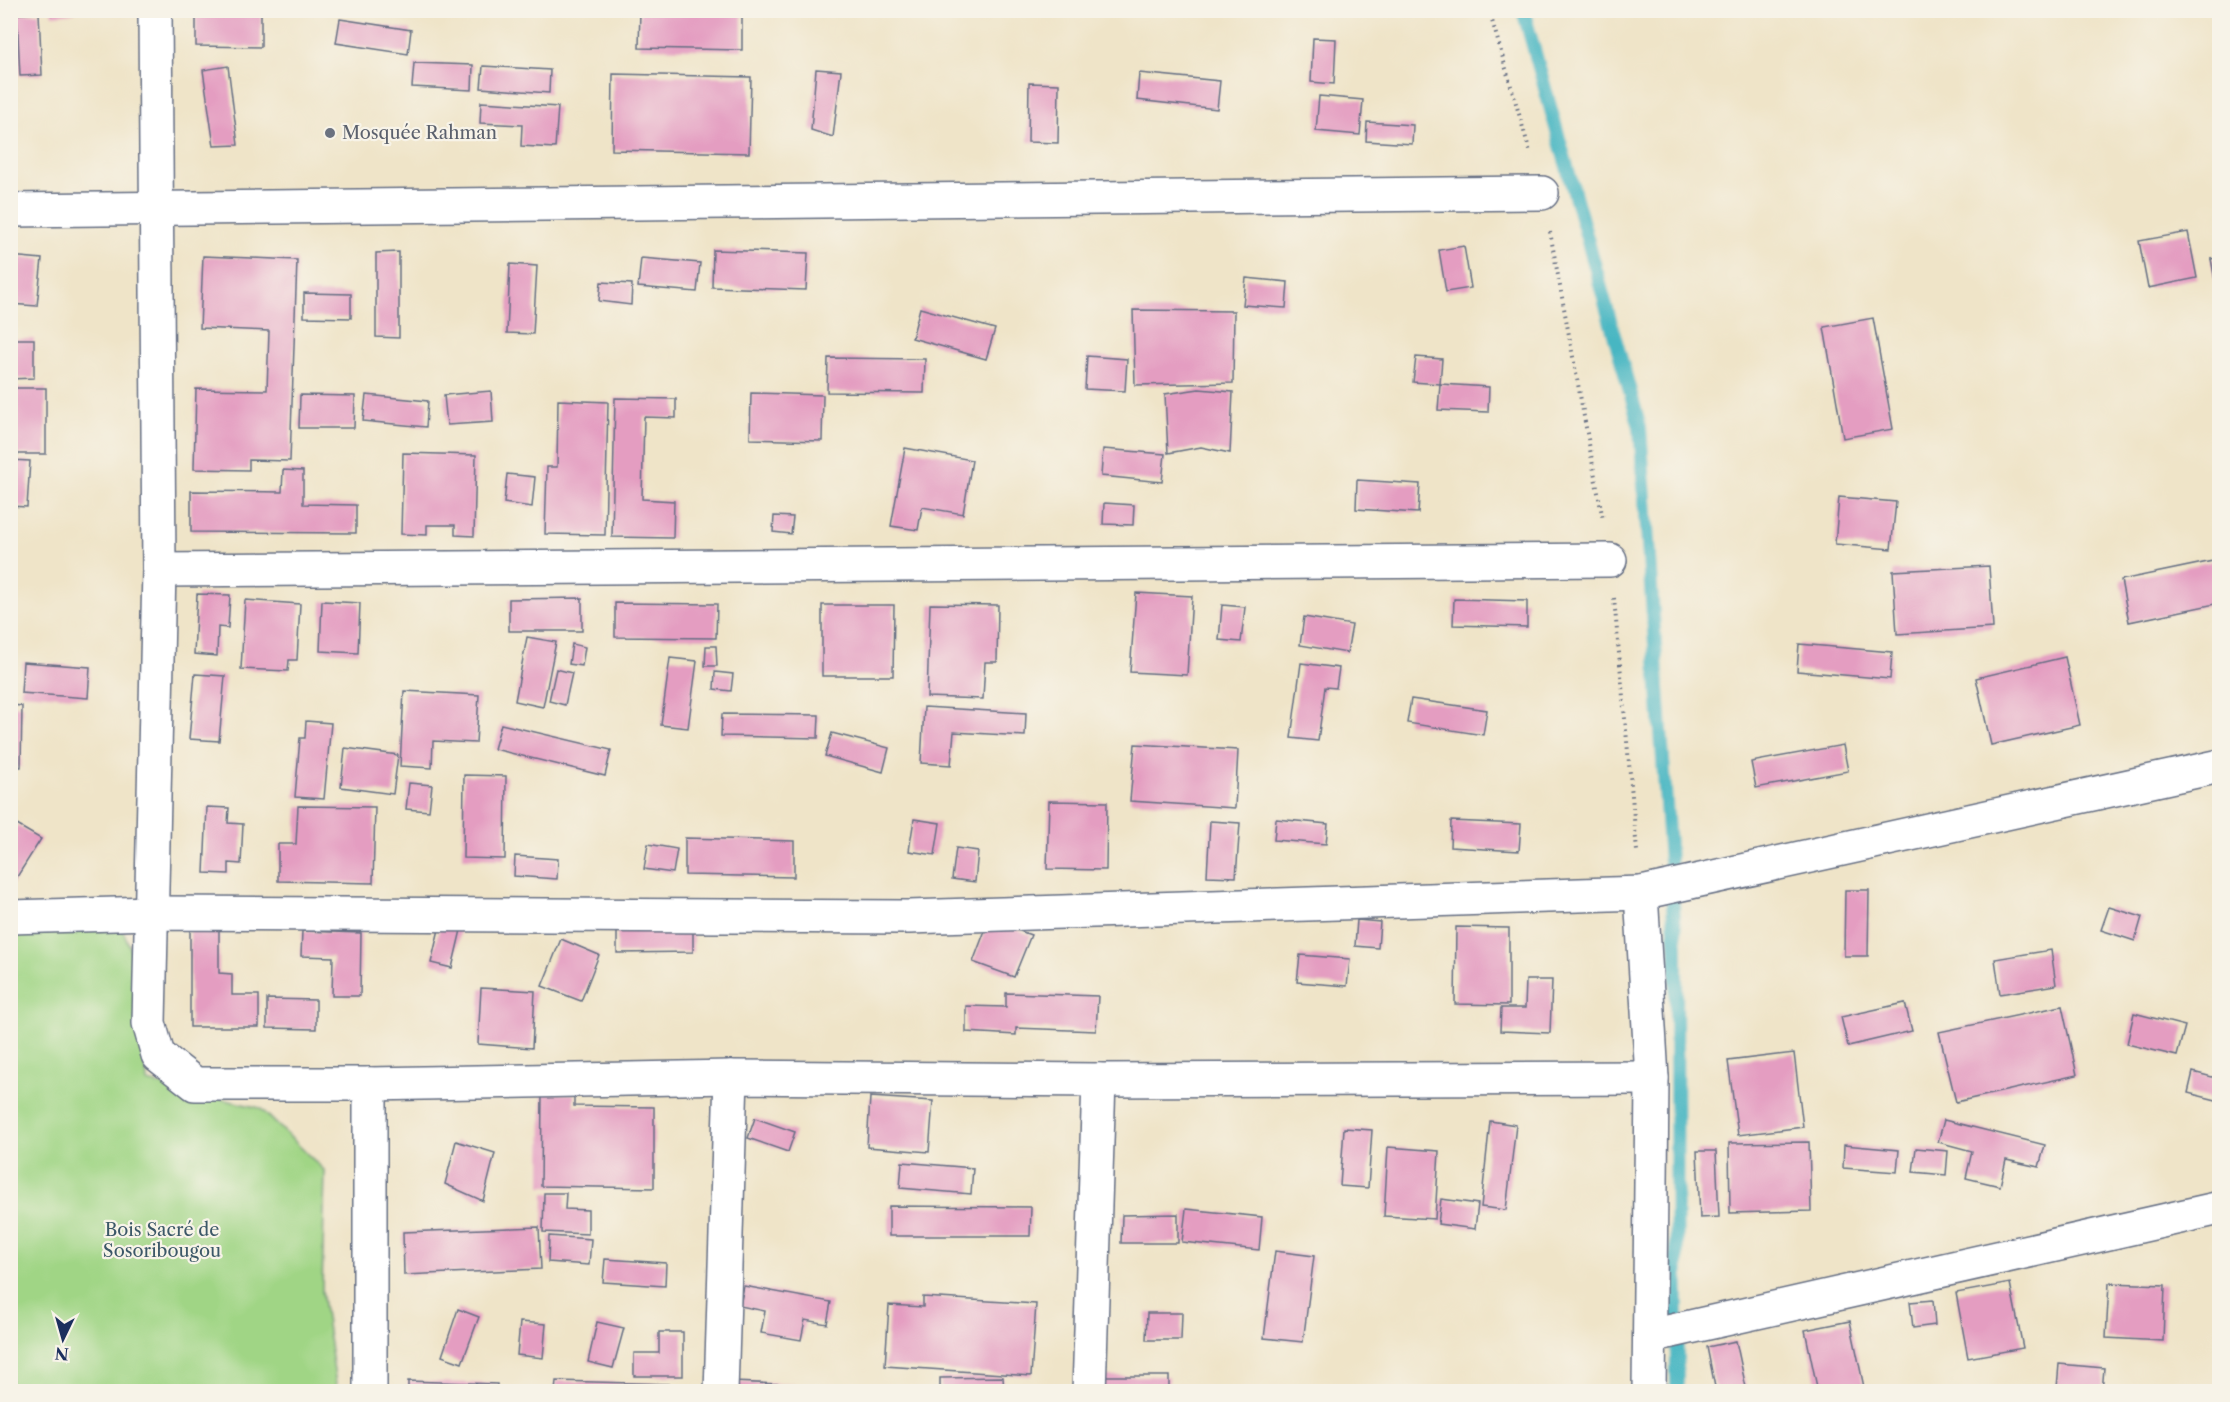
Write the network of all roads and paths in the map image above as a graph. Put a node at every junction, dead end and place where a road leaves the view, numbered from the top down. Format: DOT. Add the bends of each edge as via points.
graph roads {
  1 [pos="155,10"];
  2 [pos="1489,10"];
  3 [pos="1542,193"];
  4 [pos="155,209"];
  5 [pos="10,210"];
  6 [pos="1610,560"];
  7 [pos="159,570"];
  8 [pos="2220,766"];
  9 [pos="1641,894"];
  10 [pos="152,914"];
  11 [pos="10,917"];
  12 [pos="731,1077"];
  13 [pos="1652,1078"];
  14 [pos="1099,1080"];
  15 [pos="370,1084"];
  16 [pos="2220,1208"];
  17 [pos="1650,1336"];
  18 [pos="370,1392"];
  19 [pos="721,1392"];
  20 [pos="1089,1392"];
  21 [pos="1649,1392"];
  1 -- 4 [label="street"];
  2 -- 3 [label="path"];
  3 -- 4 [label="street"];
  3 -- 6 [label="path"];
  4 -- 5 [label="street"];
  4 -- 7 [label="street"];
  6 -- 7 [label="street"];
  6 -- 9 [label="path"];
  7 -- 10 [label="street"];
  8 -- 9 [label="street"];
  9 -- 10 [label="street" via="909,916"];
  9 -- 13 [label="street"];
  10 -- 11 [label="street"];
  10 -- 15 [label="street" via="149,1023 158,1055 195,1084"];
  12 -- 14 [label="street"];
  12 -- 15 [label="street"];
  12 -- 19 [label="street"];
  13 -- 14 [label="street"];
  13 -- 17 [label="street"];
  14 -- 20 [label="street"];
  15 -- 18 [label="street"];
  16 -- 17 [label="street"];
  17 -- 21 [label="street"];
}
